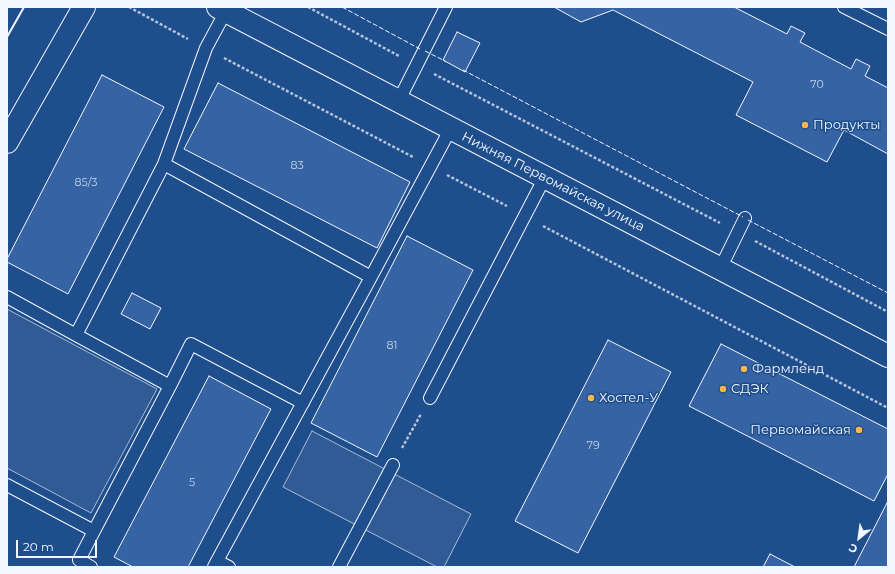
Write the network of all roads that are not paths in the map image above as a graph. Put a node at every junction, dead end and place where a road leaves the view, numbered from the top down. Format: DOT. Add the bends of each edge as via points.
graph roads {
  1 [pos="84,7"];
  2 [pos="446,7"];
  3 [pos="844,7"];
  4 [pos="222,9"];
  5 [pos="888,29"];
  6 [pos="398,102"];
  7 [pos="451,128"];
  8 [pos="7,142"];
  9 [pos="164,164"];
  10 [pos="545,177"];
  11 [pos="745,218"];
  12 [pos="720,268"];
  13 [pos="371,276"];
  14 [pos="7,297"];
  15 [pos="76,335"];
  16 [pos="888,356"];
  17 [pos="170,386"];
  18 [pos="430,398"];
  19 [pos="303,403"];
  20 [pos="393,465"];
  21 [pos="7,485"];
  22 [pos="94,531"];
  23 [pos="216,564"];
  24 [pos="91,567"];
  25 [pos="229,567"];
  26 [pos="339,567"];
  1 -- 8 [label="street"];
  2 -- 6 [label="lane"];
  3 -- 5 [label="lane"];
  4 -- 6 [label="street, Нижняя Первомайская улица"];
  4 -- 9 [label="lane"];
  6 -- 7 [label="street, Нижняя Первомайская улица"];
  7 -- 10 [label="street, Нижняя Первомайская улица"];
  7 -- 13 [label="lane"];
  9 -- 13 [label="lane"];
  9 -- 15 [label="lane"];
  10 -- 12 [label="street, Нижняя Первомайская улица"];
  10 -- 18 [label="lane"];
  11 -- 12 [label="lane"];
  12 -- 16 [label="street, Нижняя Первомайская улица"];
  13 -- 19 [label="lane"];
  14 -- 15 [label="lane"];
  15 -- 17 [label="lane"];
  17 -- 19 [label="lane" via="191,344"];
  17 -- 22 [label="lane"];
  19 -- 23 [label="lane"];
  20 -- 26 [label="lane"];
  21 -- 22 [label="lane"];
  22 -- 24 [label="lane" via="79,560"];
  23 -- 25 [label="lane"];
}
